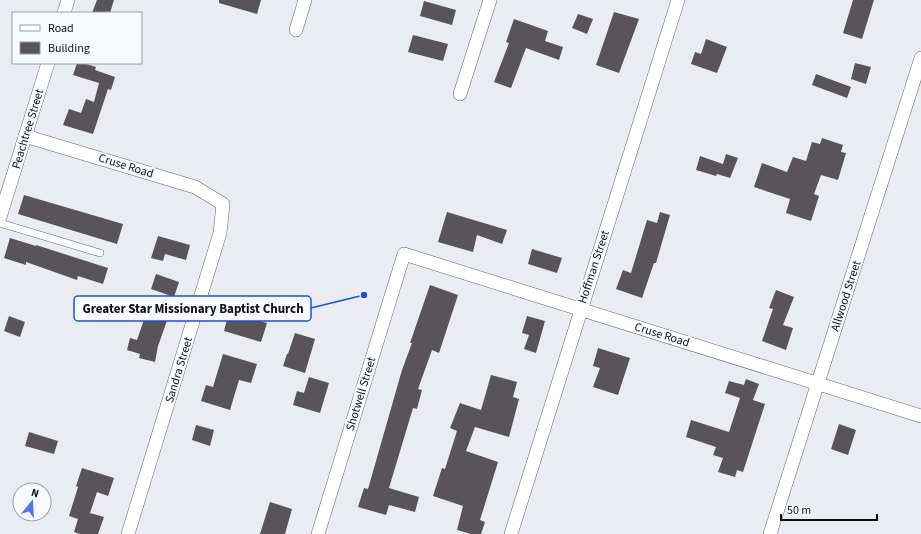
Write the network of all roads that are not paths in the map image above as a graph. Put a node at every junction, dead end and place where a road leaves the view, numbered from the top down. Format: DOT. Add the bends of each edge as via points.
graph roads {
  1 [pos="68,0"];
  2 [pos="305,0"];
  3 [pos="490,0"];
  4 [pos="678,0"];
  5 [pos="64,12"];
  6 [pos="296,30"];
  7 [pos="921,58"];
  8 [pos="48,64"];
  9 [pos="460,94"];
  10 [pos="25,136"];
  11 [pos="224,204"];
  12 [pos="0,217"];
  13 [pos="0,223"];
  14 [pos="100,253"];
  15 [pos="404,254"];
  16 [pos="581,310"];
  17 [pos="818,384"];
  18 [pos="921,416"];
  19 [pos="128,534"];
  20 [pos="318,534"];
  21 [pos="511,534"];
  22 [pos="770,534"];
  1 -- 5 [label="street"];
  2 -- 6 [label="street"];
  3 -- 9 [label="street"];
  4 -- 16 [label="street, Hoffman Street"];
  7 -- 17 [label="street, Allwood Street"];
  8 -- 10 [label="street, Peachtree Street"];
  10 -- 11 [label="street, Cruse Road" via="195,187"];
  10 -- 12 [label="street, Peachtree Street"];
  11 -- 19 [label="street, Sandra Street" via="220,233"];
  13 -- 14 [label="lane"];
  15 -- 16 [label="street, Cruse Road"];
  15 -- 20 [label="street, Shotwell Street"];
  16 -- 17 [label="street, Cruse Road"];
  16 -- 21 [label="street, Hoffman Street"];
  17 -- 18 [label="street, Cruse Road"];
  17 -- 22 [label="street, Allwood Street"];
}
